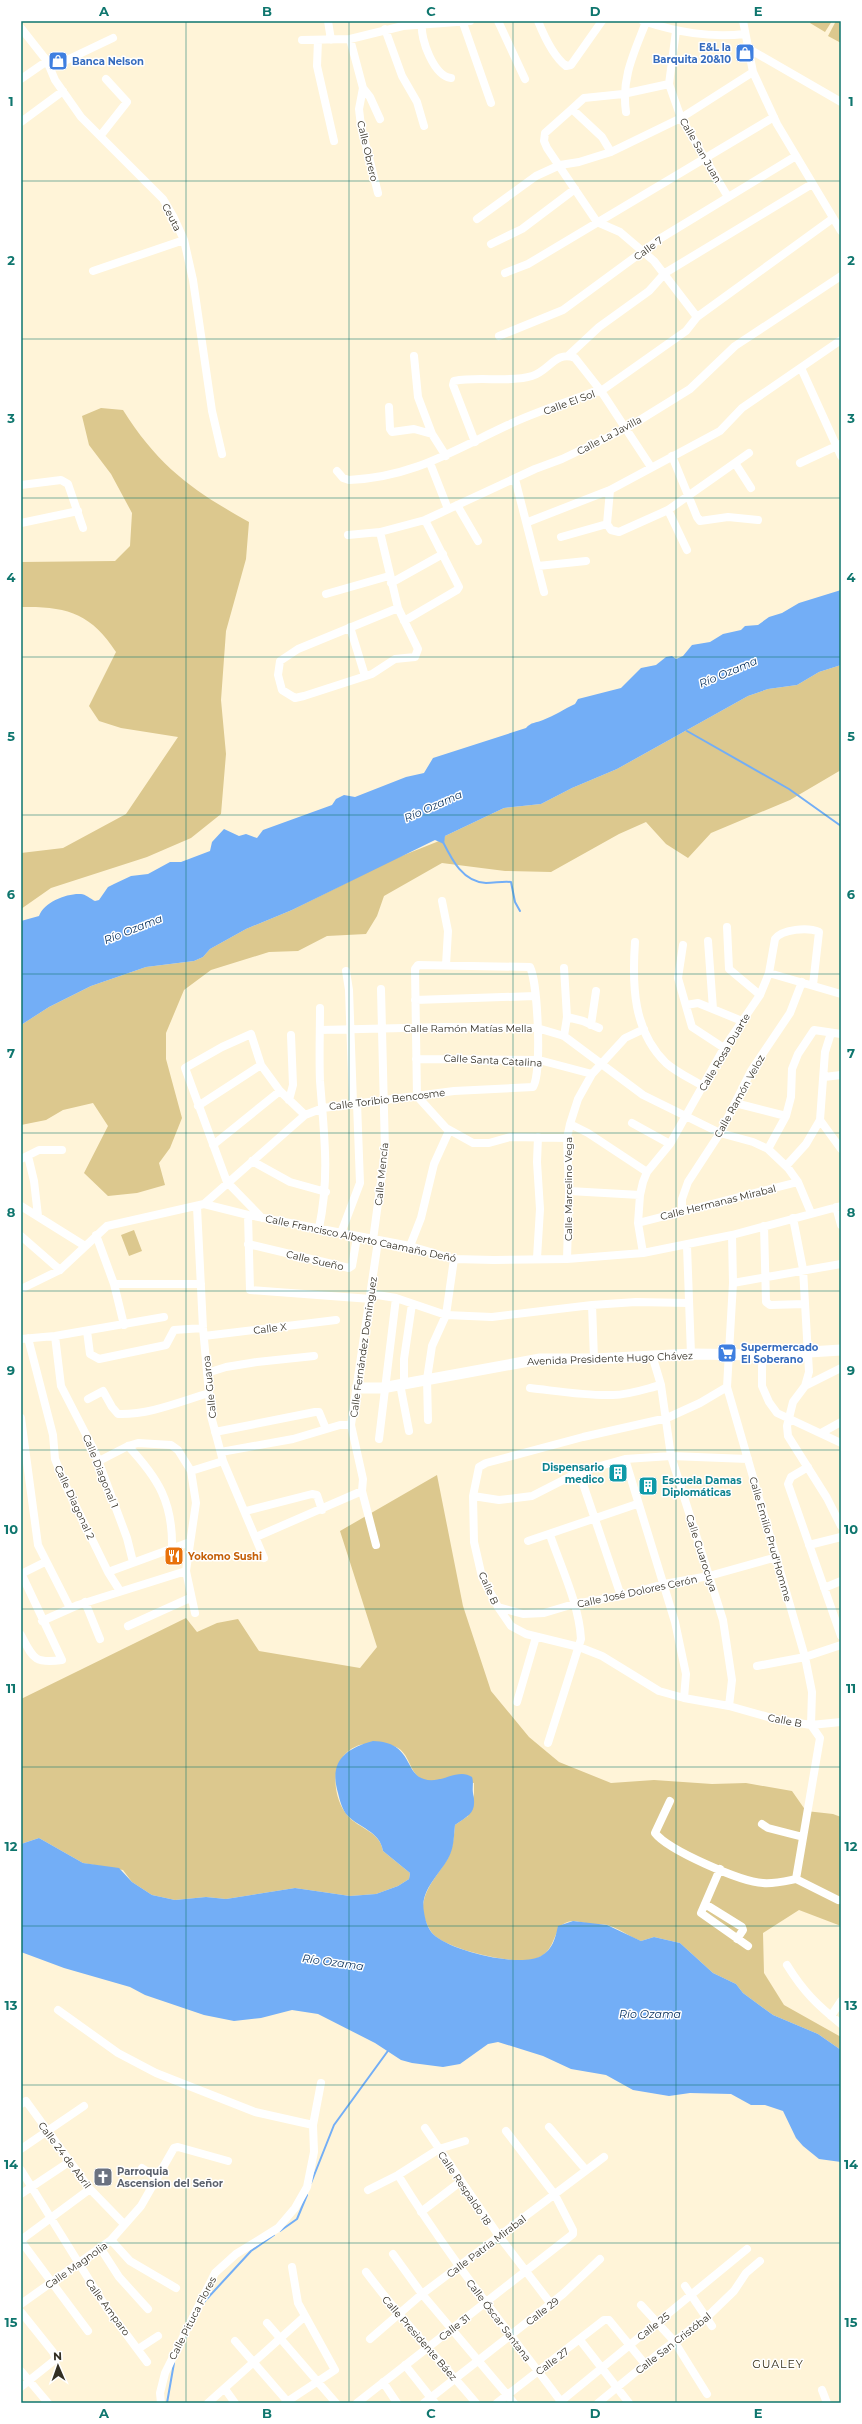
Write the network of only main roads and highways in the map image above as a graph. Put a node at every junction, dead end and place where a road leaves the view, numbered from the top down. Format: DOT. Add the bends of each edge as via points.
graph roads {
  1 [pos="841,1350"];
  2 [pos="358,1388"];
  1 -- 2 [label="main road, Avenida Presidente Hugo Chávez" via="762,1355 728,1353 594,1359 540,1358 386,1387"];
}
